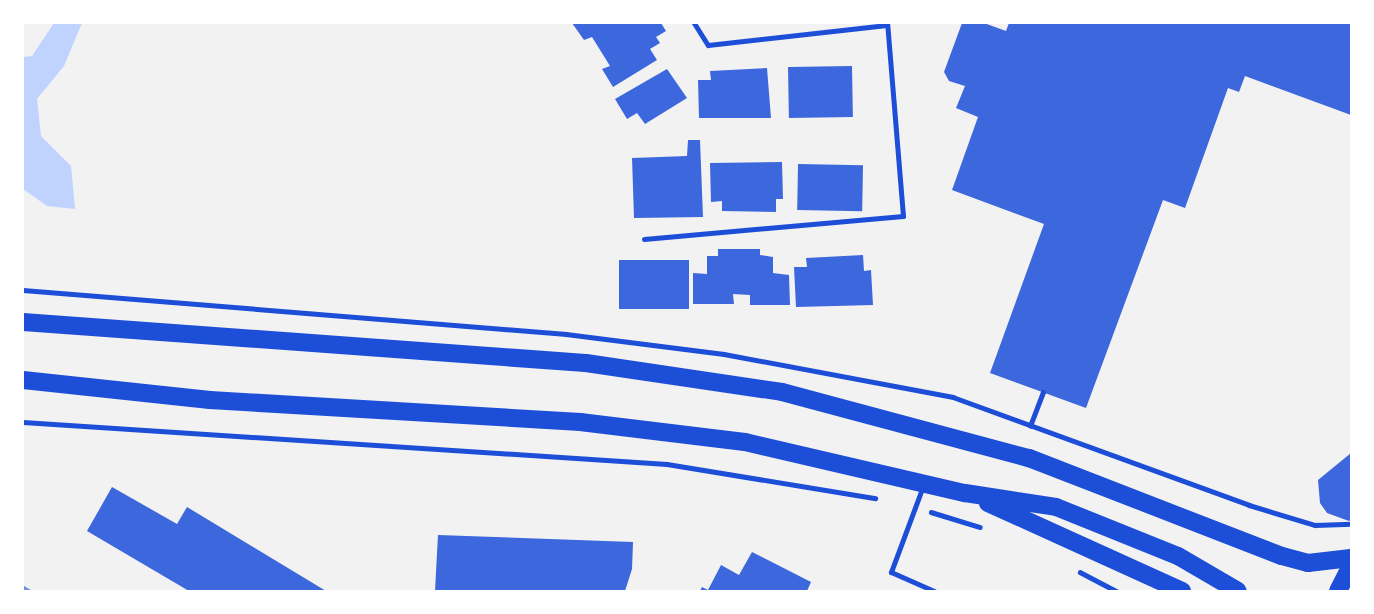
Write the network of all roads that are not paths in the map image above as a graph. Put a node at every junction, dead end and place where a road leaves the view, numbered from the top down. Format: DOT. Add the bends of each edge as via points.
graph roads {
  1 [pos="694,23"];
  2 [pos="887,24"];
  3 [pos="644,239"];
  4 [pos="23,322"];
  5 [pos="23,380"];
  6 [pos="924,483"];
  7 [pos="965,493"];
  8 [pos="1351,558"];
  9 [pos="1351,566"];
  10 [pos="927,590"];
  11 [pos="934,591"];
  12 [pos="1182,591"];
  13 [pos="1238,591"];
  14 [pos="1338,591"];
  1 -- 2 [label="lane" via="708,45"];
  2 -- 3 [label="lane" via="903,216"];
  4 -- 8 [label="main road" via="586,363 782,392 1029,458 1282,556 1308,563"];
  5 -- 6 [label="main road" via="237,402 579,422 745,442"];
  6 -- 7 [label="main road"];
  6 -- 10 [label="lane" via="891,572"];
  7 -- 12 [label="main road"];
  7 -- 13 [label="main road" via="1056,507 1178,556"];
  9 -- 14 [label="main road"];
  10 -- 11 [label="lane"];
}
